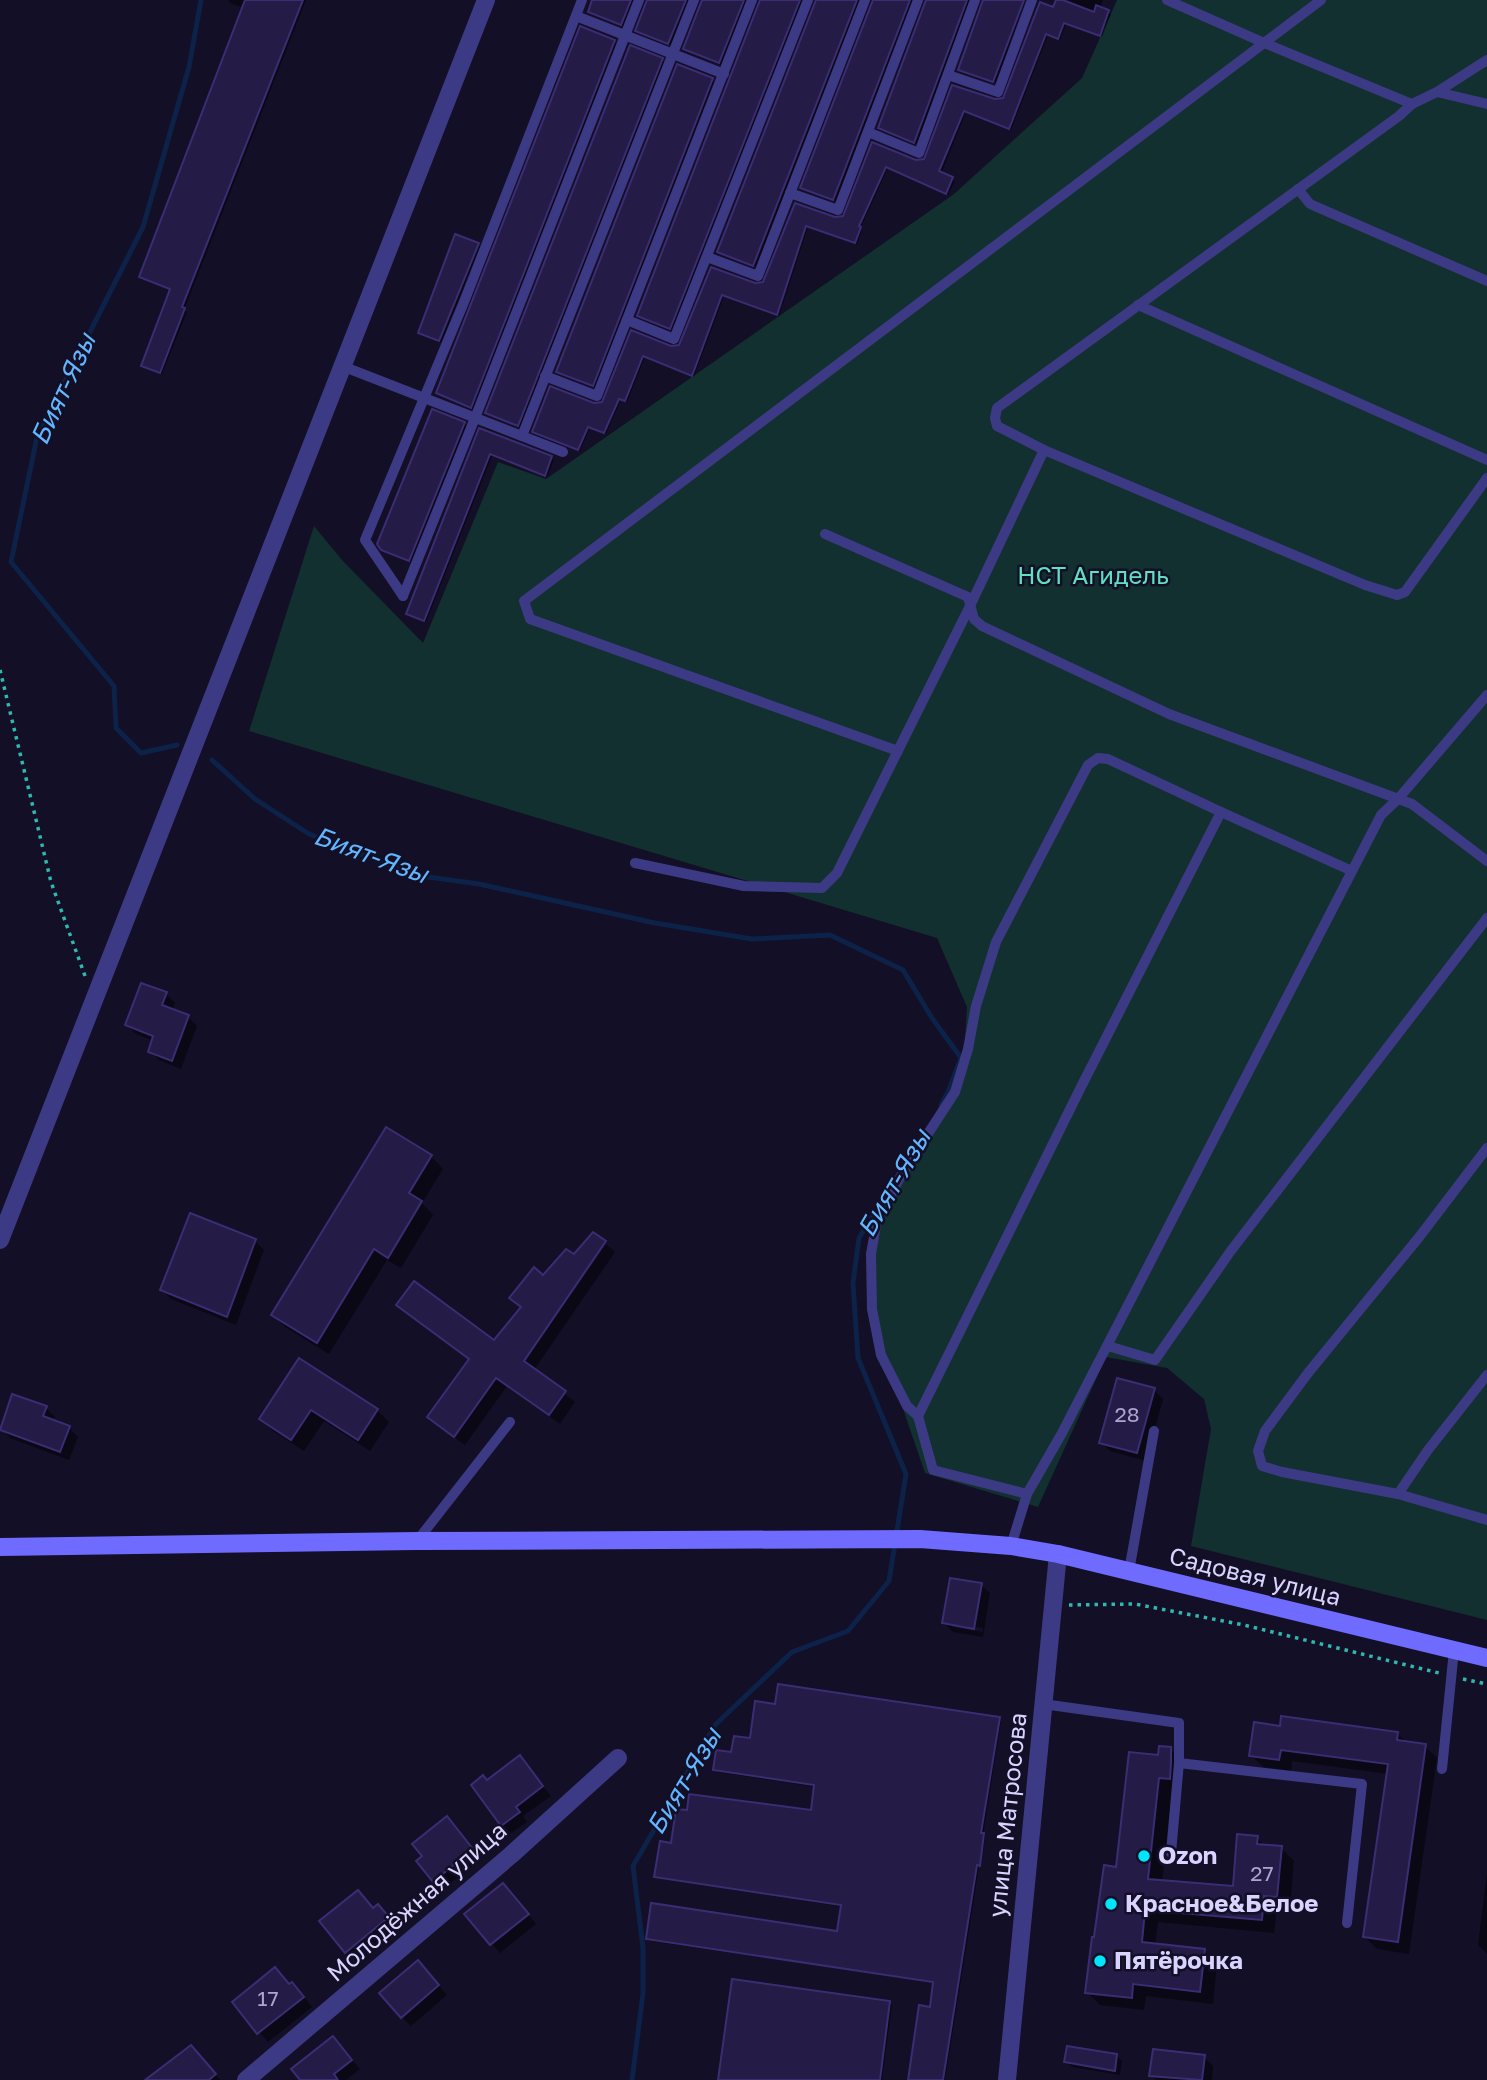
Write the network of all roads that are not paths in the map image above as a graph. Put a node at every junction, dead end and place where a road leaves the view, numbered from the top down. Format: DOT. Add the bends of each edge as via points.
graph roads {
  1 [pos="486,0"];
  2 [pos="582,0"];
  3 [pos="639,0"];
  4 [pos="694,0"];
  5 [pos="752,0"];
  6 [pos="808,0"];
  7 [pos="865,0"];
  8 [pos="918,0"];
  9 [pos="975,0"];
  10 [pos="1032,0"];
  11 [pos="1167,0"];
  12 [pos="1321,0"];
  13 [pos="576,16"];
  14 [pos="625,35"];
  15 [pos="1262,42"];
  16 [pos="674,54"];
  17 [pos="1487,60"];
  18 [pos="724,74"];
  19 [pos="948,75"];
  20 [pos="1437,92"];
  21 [pos="1412,104"];
  22 [pos="1487,104"];
  23 [pos="868,132"];
  24 [pos="1298,189"];
  25 [pos="790,192"];
  26 [pos="707,257"];
  27 [pos="1487,281"];
  28 [pos="1138,305"];
  29 [pos="627,320"];
  30 [pos="342,366"];
  31 [pos="545,376"];
  32 [pos="425,398"];
  33 [pos="475,418"];
  34 [pos="522,436"];
  35 [pos="1044,450"];
  36 [pos="563,452"];
  37 [pos="1487,460"];
  38 [pos="1487,478"];
  39 [pos="825,534"];
  40 [pos="970,606"];
  41 [pos="1487,695"];
  42 [pos="898,751"];
  43 [pos="1398,799"];
  44 [pos="1222,812"];
  45 [pos="1487,861"];
  46 [pos="635,863"];
  47 [pos="1352,871"];
  48 [pos="1487,918"];
  49 [pos="1487,1148"];
  50 [pos="0,1240"];
  51 [pos="1108,1346"];
  52 [pos="1487,1375"];
  53 [pos="918,1416"];
  54 [pos="510,1422"];
  55 [pos="1154,1431"];
  56 [pos="1027,1494"];
  57 [pos="1398,1494"];
  58 [pos="1487,1520"];
  59 [pos="417,1541"];
  60 [pos="1011,1546"];
  61 [pos="0,1547"];
  62 [pos="1058,1554"];
  63 [pos="1129,1571"];
  64 [pos="1454,1650"];
  65 [pos="1487,1658"];
  66 [pos="1044,1704"];
  67 [pos="618,1758"];
  68 [pos="1179,1763"];
  69 [pos="1442,1769"];
  70 [pos="1171,1853"];
  71 [pos="1347,1923"];
  72 [pos="246,2080"];
  73 [pos="1007,2080"];
  1 -- 30 [label="street"];
  2 -- 13 [label="lane"];
  3 -- 14 [label="lane"];
  4 -- 16 [label="lane"];
  5 -- 18 [label="lane"];
  6 -- 26 [label="lane"];
  7 -- 25 [label="lane"];
  8 -- 23 [label="lane"];
  9 -- 19 [label="lane"];
  10 -- 19 [label="lane" via="998,92"];
  11 -- 15 [label="lane"];
  12 -- 15 [label="lane"];
  13 -- 14 [label="lane"];
  13 -- 32 [label="lane"];
  14 -- 16 [label="lane"];
  14 -- 33 [label="lane"];
  15 -- 21 [label="lane"];
  15 -- 42 [label="lane" via="524,601 530,619"];
  16 -- 18 [label="lane"];
  16 -- 31 [label="lane"];
  17 -- 20 [label="lane"];
  18 -- 29 [label="lane"];
  19 -- 23 [label="lane" via="919,153"];
  20 -- 21 [label="lane"];
  20 -- 22 [label="lane"];
  21 -- 24 [label="lane"];
  23 -- 25 [label="lane" via="838,210"];
  24 -- 27 [label="lane" via="1310,204"];
  24 -- 28 [label="lane"];
  25 -- 26 [label="lane" via="758,276"];
  26 -- 29 [label="lane" via="674,339"];
  28 -- 35 [label="lane" via="997,408 998,426"];
  28 -- 37 [label="lane"];
  29 -- 31 [label="lane" via="597,396"];
  30 -- 32 [label="lane"];
  30 -- 50 [label="street"];
  31 -- 34 [label="lane"];
  32 -- 33 [label="lane"];
  32 -- 33 [label="lane" via="365,540 402,596"];
  33 -- 34 [label="lane"];
  34 -- 36 [label="lane"];
  35 -- 38 [label="lane" via="1396,595 1405,592"];
  35 -- 40 [label="lane"];
  39 -- 40 [label="lane" via="968,597"];
  40 -- 42 [label="lane"];
  40 -- 43 [label="lane" via="982,626 1169,714"];
  41 -- 43 [label="lane"];
  42 -- 46 [label="lane" via="836,873 822,888 744,887"];
  43 -- 45 [label="lane" via="1412,804"];
  43 -- 47 [label="lane" via="1381,815"];
  44 -- 47 [label="lane"];
  44 -- 53 [label="lane"];
  44 -- 53 [label="lane" via="1098,758 1088,765 996,942 955,1092 902,1172 877,1220 870,1254 872,1309 881,1355 907,1406"];
  47 -- 51 [label="lane"];
  48 -- 51 [label="lane" via="1230,1252 1155,1360"];
  49 -- 57 [label="lane" via="1308,1373 1265,1432 1258,1451 1262,1466"];
  51 -- 56 [label="lane"];
  52 -- 57 [label="lane"];
  53 -- 56 [label="lane" via="933,1470"];
  54 -- 59 [label="lane"];
  55 -- 63 [label="lane"];
  56 -- 60 [label="lane"];
  57 -- 58 [label="lane"];
  59 -- 60 [label="main road, Садовая улица" via="920,1539"];
  59 -- 61 [label="main road, Садовая улица"];
  60 -- 62 [label="main road, Садовая улица"];
  62 -- 63 [label="main road, Садовая улица"];
  62 -- 66 [label="street, улица Матросова"];
  63 -- 64 [label="main road, Садовая улица"];
  64 -- 65 [label="main road, Садовая улица"];
  64 -- 69 [label="lane"];
  66 -- 68 [label="lane" via="1180,1723"];
  66 -- 73 [label="street, улица Матросова"];
  67 -- 72 [label="street, Молодёжная улица"];
  68 -- 70 [label="lane"];
  68 -- 71 [label="lane" via="1362,1784"];
}
